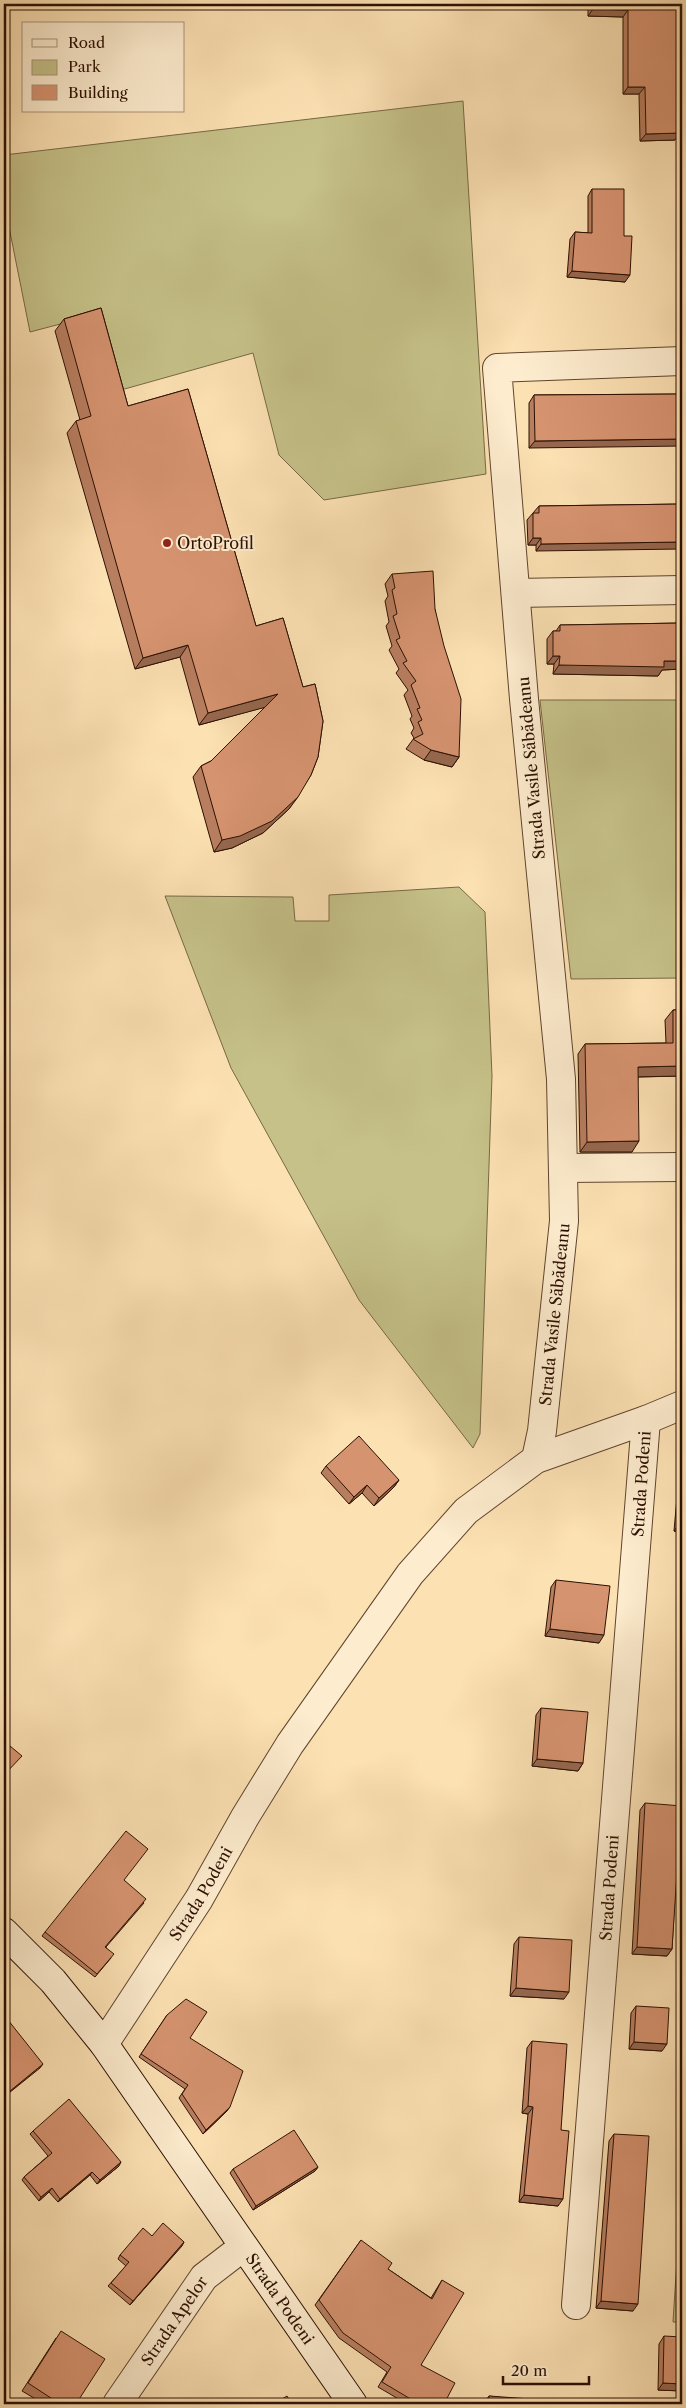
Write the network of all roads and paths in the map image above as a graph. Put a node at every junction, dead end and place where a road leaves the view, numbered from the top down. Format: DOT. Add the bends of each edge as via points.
graph roads {
  1 [pos="682,361"];
  2 [pos="682,590"];
  3 [pos="516,593"];
  4 [pos="682,1167"];
  5 [pos="563,1168"];
  6 [pos="682,1405"];
  7 [pos="646,1420"];
  8 [pos="536,1459"];
  9 [pos="4,1932"];
  10 [pos="104,2044"];
  11 [pos="243,2247"];
  12 [pos="576,2306"];
  13 [pos="117,2404"];
  14 [pos="354,2404"];
  1 -- 3 [label="street, Strada Vasile Săbădeanu" via="497,368"];
  2 -- 3 [label="street"];
  3 -- 5 [label="street, Strada Vasile Săbădeanu" via="561,1079"];
  4 -- 5 [label="street"];
  5 -- 8 [label="street, Strada Vasile Săbădeanu" via="564,1221 542,1432"];
  6 -- 7 [label="street"];
  7 -- 8 [label="street, Strada Podeni"];
  7 -- 12 [label="street, Strada Podeni"];
  8 -- 10 [label="street, Strada Podeni" via="466,1511 410,1574 290,1744 199,1899"];
  9 -- 10 [label="street, Strada Podeni" via="53,1981"];
  10 -- 11 [label="street, Strada Podeni"];
  11 -- 13 [label="street, Strada Apelor" via="204,2277"];
  11 -- 14 [label="street, Strada Podeni"];
}
